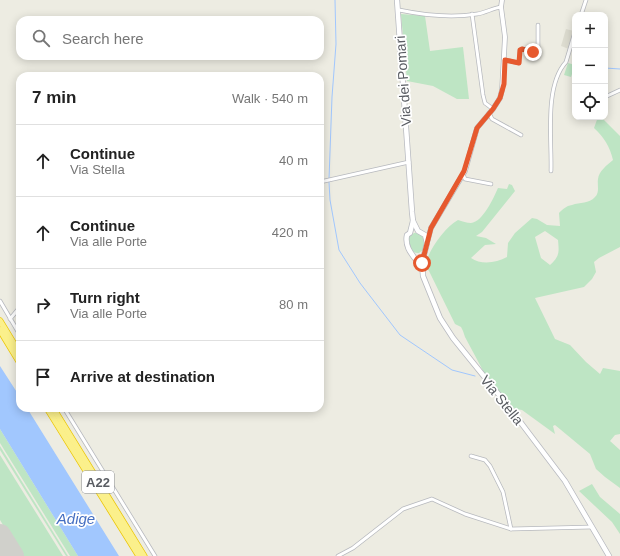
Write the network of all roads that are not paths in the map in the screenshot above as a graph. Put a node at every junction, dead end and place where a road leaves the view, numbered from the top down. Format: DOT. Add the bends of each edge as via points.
graph roads {
  1 [pos="397,0"];
  2 [pos="502,0"];
  3 [pos="584,0"];
  4 [pos="501,7"];
  5 [pos="398,10"];
  6 [pos="582,12"];
  7 [pos="472,14"];
  8 [pos="538,25"];
  9 [pos="572,42"];
  10 [pos="505,60"];
  11 [pos="620,90"];
  12 [pos="608,96"];
  13 [pos="493,109"];
  14 [pos="489,113"];
  15 [pos="521,135"];
  16 [pos="409,162"];
  17 [pos="550,171"];
  18 [pos="463,174"];
  19 [pos="324,181"];
  20 [pos="491,184"];
  21 [pos="414,221"];
  22 [pos="431,228"];
  23 [pos="410,232"];
  24 [pos="420,232"];
  25 [pos="427,243"];
  26 [pos="424,252"];
  27 [pos="412,255"];
  28 [pos="421,267"];
  29 [pos="0,301"];
  30 [pos="16,312"];
  31 [pos="10,319"];
  32 [pos="0,321"];
  33 [pos="16,329"];
  34 [pos="0,330"];
  35 [pos="16,347"];
  36 [pos="16,356"];
  37 [pos="49,412"];
  38 [pos="55,412"];
  39 [pos="66,412"];
  40 [pos="471,456"];
  41 [pos="592,527"];
  42 [pos="511,529"];
  43 [pos="139,556"];
  44 [pos="144,556"];
  45 [pos="155,556"];
  46 [pos="338,556"];
  47 [pos="609,556"];
  1 -- 5 [label="main road, Via dei Pomari"];
  2 -- 4 [label="street"];
  3 -- 6 [label="street"];
  4 -- 7 [label="street"];
  4 -- 10 [label="street"];
  5 -- 7 [label="street" via="435,15"];
  5 -- 16 [label="main road, Via dei Pomari"];
  7 -- 13 [label="street" via="483,95 485,103"];
  8 -- 10 [label="street" via="536,51 520,50 519,63"];
  9 -- 17 [label="street" via="553,92"];
  10 -- 13 [label="street" via="502,90"];
  11 -- 12 [label="street"];
  13 -- 14 [label="street"];
  14 -- 15 [label="street" via="492,119"];
  14 -- 18 [label="street" via="477,128"];
  16 -- 19 [label="street"];
  16 -- 21 [label="main road, Via dei Pomari"];
  18 -- 20 [label="street" via="465,179"];
  18 -- 22 [label="street"];
  21 -- 23 [label="main road, Via dei Pomari"];
  21 -- 24 [label="main road, Via dei Pomari"];
  22 -- 24 [label="street"];
  22 -- 25 [label="street"];
  23 -- 24 [label="main road"];
  23 -- 27 [label="main road, Via dei Pomari" via="407,235 407,244"];
  24 -- 25 [label="main road, Via dei Pomari" via="425,236"];
  25 -- 26 [label="main road"];
  26 -- 27 [label="main road"];
  26 -- 28 [label="main road, Via Stella"];
  27 -- 28 [label="main road, Via Stella"];
  28 -- 41 [label="main road, Via Stella" via="434,306 453,338 565,481"];
  29 -- 31 [label="street"];
  30 -- 31 [label="street"];
  31 -- 33 [label="street"];
  32 -- 35 [label="highway"];
  34 -- 36 [label="highway"];
  37 -- 43 [label="highway, A22"];
  38 -- 44 [label="highway, A22"];
  39 -- 45 [label="street"];
  40 -- 42 [label="street" via="485,460 490,466 503,492"];
  41 -- 42 [label="street"];
  41 -- 47 [label="main road, Via Stella"];
  42 -- 46 [label="street" via="432,500 403,509 353,548"];
}
